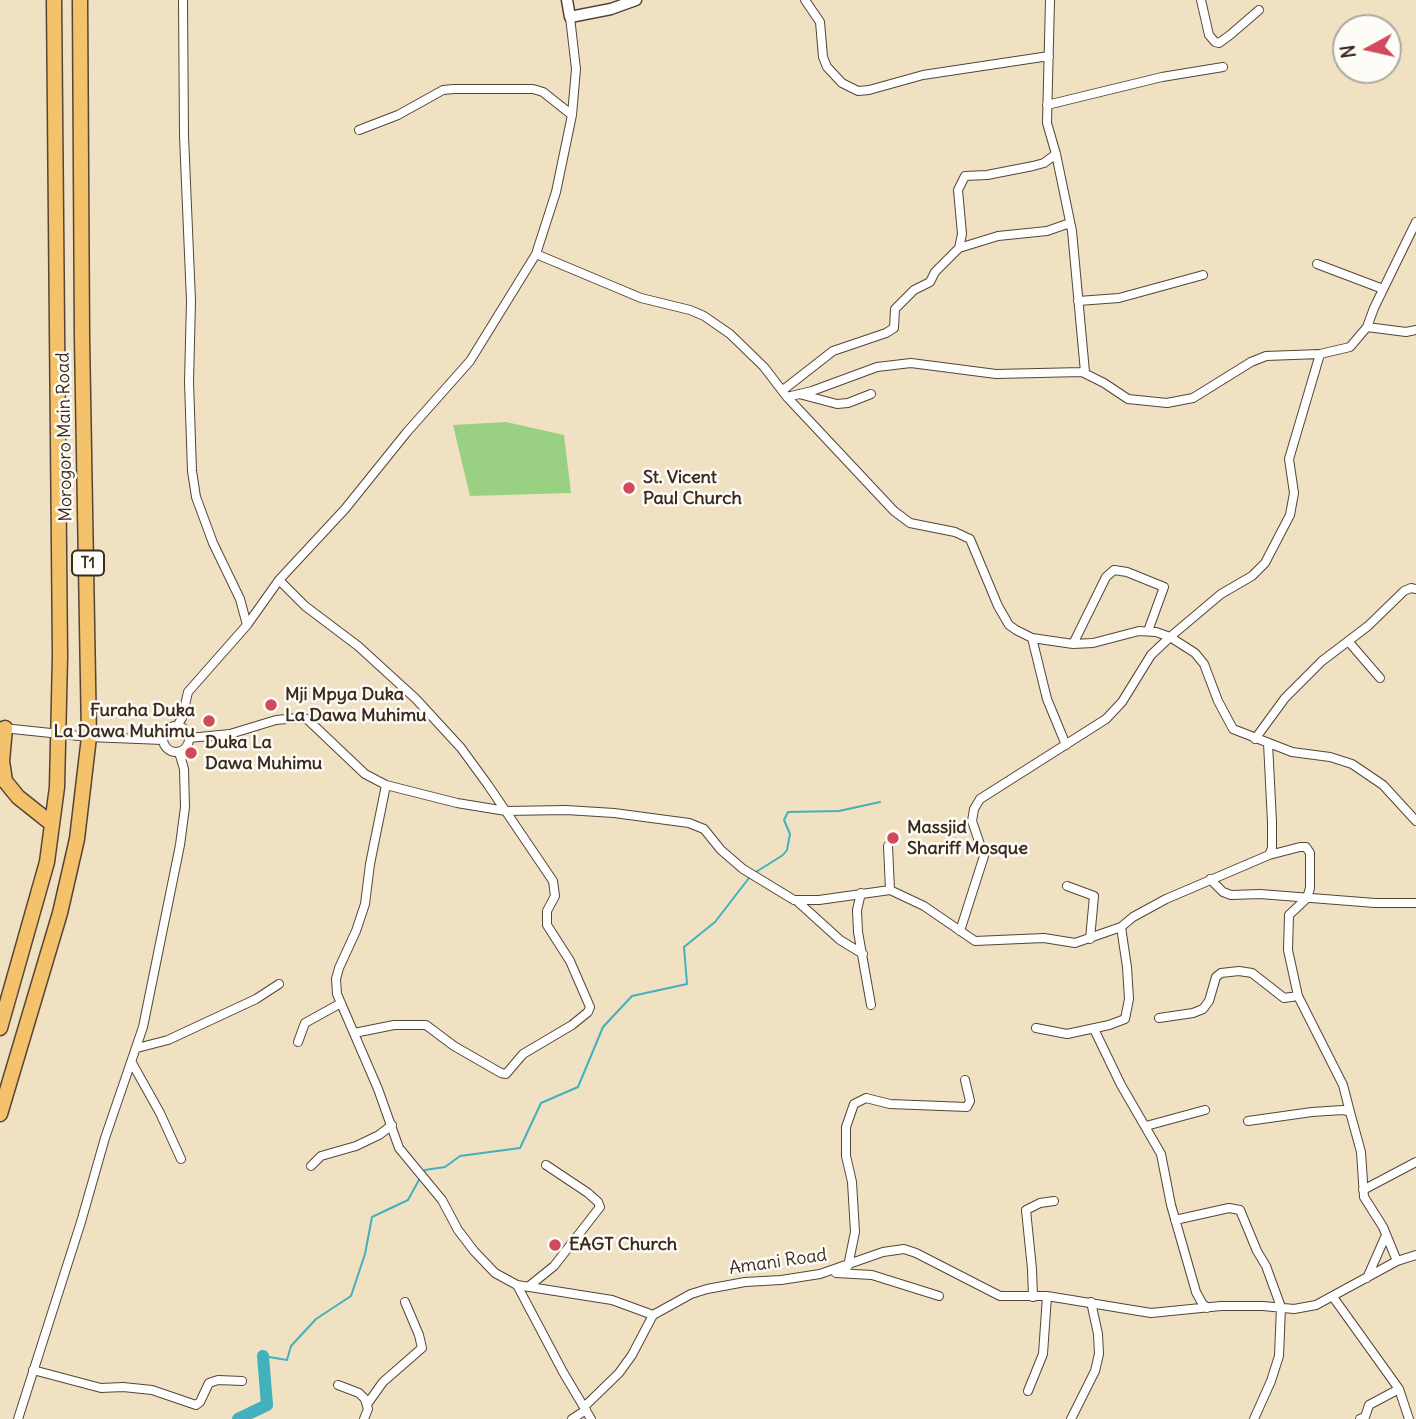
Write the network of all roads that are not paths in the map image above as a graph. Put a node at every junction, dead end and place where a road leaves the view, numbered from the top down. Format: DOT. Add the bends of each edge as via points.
graph roads {
  1 [pos="54,0"];
  2 [pos="80,0"];
  3 [pos="183,0"];
  4 [pos="567,0"];
  5 [pos="636,0"];
  6 [pos="805,0"];
  7 [pos="1050,0"];
  8 [pos="1201,0"];
  9 [pos="1259,10"];
  10 [pos="570,17"];
  11 [pos="1049,57"];
  12 [pos="1223,67"];
  13 [pos="1048,105"];
  14 [pos="572,115"];
  15 [pos="359,130"];
  16 [pos="1056,154"];
  17 [pos="1416,222"];
  18 [pos="1070,223"];
  19 [pos="959,248"];
  20 [pos="536,254"];
  21 [pos="1317,264"];
  22 [pos="1203,275"];
  23 [pos="1383,289"];
  24 [pos="1078,301"];
  25 [pos="1367,327"];
  26 [pos="1416,330"];
  27 [pos="1320,354"];
  28 [pos="1085,372"];
  29 [pos="785,393"];
  30 [pos="799,394"];
  31 [pos="871,394"];
  32 [pos="279,580"];
  33 [pos="1416,589"];
  34 [pos="247,625"];
  35 [pos="1148,631"];
  36 [pos="1170,636"];
  37 [pos="1032,638"];
  38 [pos="1348,641"];
  39 [pos="1073,644"];
  40 [pos="1380,678"];
  41 [pos="177,726"];
  42 [pos="2,728"];
  43 [pos="58,734"];
  44 [pos="89,737"];
  45 [pos="189,738"];
  46 [pos="1255,738"];
  47 [pos="163,740"];
  48 [pos="1268,743"];
  49 [pos="1066,745"];
  50 [pos="179,752"];
  51 [pos="386,785"];
  52 [pos="506,811"];
  53 [pos="1416,821"];
  54 [pos="52,824"];
  55 [pos="888,846"];
  56 [pos="1269,855"];
  57 [pos="1210,879"];
  58 [pos="1067,886"];
  59 [pos="1310,888"];
  60 [pos="890,890"];
  61 [pos="862,892"];
  62 [pos="1307,898"];
  63 [pos="1321,899"];
  64 [pos="797,900"];
  65 [pos="1416,903"];
  66 [pos="1121,927"];
  67 [pos="960,931"];
  68 [pos="1090,939"];
  69 [pos="863,954"];
  70 [pos="279,984"];
  71 [pos="1298,996"];
  72 [pos="341,1003"];
  73 [pos="871,1004"];
  74 [pos="1158,1018"];
  75 [pos="0,1028"];
  76 [pos="1036,1028"];
  77 [pos="1094,1029"];
  78 [pos="354,1032"];
  79 [pos="298,1042"];
  80 [pos="136,1048"];
  81 [pos="132,1063"];
  82 [pos="965,1080"];
  83 [pos="1205,1110"];
  84 [pos="1350,1112"];
  85 [pos="0,1114"];
  86 [pos="1248,1121"];
  87 [pos="392,1125"];
  88 [pos="1146,1126"];
  89 [pos="181,1158"];
  90 [pos="1416,1162"];
  91 [pos="546,1165"];
  92 [pos="311,1166"];
  93 [pos="1363,1190"];
  94 [pos="1054,1202"];
  95 [pos="1175,1220"];
  96 [pos="1386,1235"];
  97 [pos="1416,1255"];
  98 [pos="1397,1261"];
  99 [pos="848,1266"];
  100 [pos="826,1273"];
  101 [pos="1367,1278"];
  102 [pos="517,1285"];
  103 [pos="527,1287"];
  104 [pos="939,1296"];
  105 [pos="1047,1296"];
  106 [pos="1032,1297"];
  107 [pos="1333,1297"];
  108 [pos="1091,1302"];
  109 [pos="405,1303"];
  110 [pos="1281,1307"];
  111 [pos="1207,1308"];
  112 [pos="653,1315"];
  113 [pos="33,1370"];
  114 [pos="242,1381"];
  115 [pos="338,1385"];
  116 [pos="1399,1389"];
  117 [pos="1028,1391"];
  118 [pos="368,1403"];
  119 [pos="585,1409"];
  120 [pos="18,1419"];
  121 [pos="364,1419"];
  122 [pos="572,1419"];
  123 [pos="591,1419"];
  124 [pos="1071,1419"];
  125 [pos="1254,1419"];
  126 [pos="1360,1419"];
  127 [pos="1409,1419"];
  1 -- 43 [label="highway, Morogoro Main Road / T1"];
  2 -- 44 [label="highway, Morogoro Main Road / T1"];
  3 -- 34 [label="street" via="192,471 196,497"];
  4 -- 10 [label="street"];
  5 -- 10 [label="street"];
  6 -- 11 [label="street" via="820,22 827,66 842,83 858,90 923,75"];
  7 -- 11 [label="street"];
  8 -- 9 [label="street" via="1209,35 1219,43"];
  10 -- 14 [label="street" via="576,69"];
  11 -- 13 [label="street"];
  12 -- 13 [label="street"];
  13 -- 16 [label="street" via="1047,122"];
  14 -- 15 [label="street" via="533,89 454,89"];
  14 -- 20 [label="street" via="556,192"];
  16 -- 18 [label="street"];
  16 -- 19 [label="street" via="1033,166 965,176 958,190"];
  17 -- 23 [label="street"];
  18 -- 19 [label="street"];
  18 -- 24 [label="street"];
  19 -- 29 [label="street" via="930,282 897,307 892,329 832,351"];
  20 -- 29 [label="street" via="641,298 704,316 744,346"];
  20 -- 32 [label="street" via="470,361"];
  21 -- 23 [label="street"];
  22 -- 24 [label="street" via="1119,298"];
  23 -- 25 [label="street"];
  24 -- 28 [label="street"];
  25 -- 26 [label="street"];
  25 -- 27 [label="street" via="1350,347"];
  27 -- 28 [label="street" via="1266,356 1192,398 1167,403 1128,399"];
  27 -- 36 [label="street" via="1289,458 1293,504 1278,541 1257,572 1221,594"];
  28 -- 30 [label="street" via="988,373 904,363 877,367"];
  29 -- 30 [label="street"];
  29 -- 37 [label="street" via="899,516 970,539 1004,618"];
  30 -- 31 [label="street" via="837,404"];
  32 -- 34 [label="street"];
  32 -- 52 [label="street" via="416,699 461,748"];
  33 -- 38 [label="street" via="1404,591"];
  34 -- 41 [label="street" via="188,692"];
  35 -- 36 [label="street"];
  35 -- 39 [label="street"];
  35 -- 39 [label="street" via="1164,586 1114,569"];
  36 -- 46 [label="street" via="1204,664 1233,729"];
  36 -- 49 [label="street" via="1151,655 1114,712"];
  37 -- 39 [label="street"];
  37 -- 49 [label="street"];
  38 -- 40 [label="street"];
  38 -- 46 [label="street" via="1293,690"];
  41 -- 45 [label="street" via="184,728"];
  41 -- 47 [label="street" via="166,730"];
  42 -- 43 [label="street"];
  42 -- 54 [label="highway" via="5,781"];
  43 -- 44 [label="street"];
  43 -- 54 [label="highway, Morogoro Main Road / T1"];
  44 -- 47 [label="street"];
  44 -- 85 [label="highway, Morogoro Main Road / T1" via="77,839 60,913"];
  45 -- 50 [label="street"];
  45 -- 51 [label="street" via="230,734 276,720 307,719 365,774"];
  46 -- 48 [label="street"];
  47 -- 50 [label="street" via="168,750"];
  48 -- 53 [label="street" via="1360,769 1383,785"];
  48 -- 56 [label="street"];
  49 -- 67 [label="street" via="981,797 972,821 984,856"];
  50 -- 80 [label="street" via="184,769 180,845"];
  51 -- 52 [label="street"];
  51 -- 72 [label="street" via="365,904 336,979"];
  52 -- 64 [label="street" via="614,813 700,827 738,866"];
  52 -- 78 [label="street" via="553,881 556,890 547,925 570,961 590,1005 588,1012 523,1054 506,1074 426,1025"];
  54 -- 75 [label="highway, Morogoro Main Road / T1" via="47,862"];
  55 -- 60 [label="street"];
  56 -- 57 [label="street"];
  56 -- 59 [label="street" via="1306,847 1311,858"];
  57 -- 62 [label="street" via="1231,895"];
  57 -- 66 [label="street"];
  58 -- 68 [label="street" via="1094,896"];
  59 -- 62 [label="street"];
  59 -- 63 [label="street"];
  60 -- 61 [label="street"];
  60 -- 67 [label="street"];
  61 -- 64 [label="street"];
  61 -- 69 [label="street" via="857,910"];
  62 -- 63 [label="street"];
  62 -- 71 [label="street" via="1287,920"];
  63 -- 65 [label="street"];
  64 -- 69 [label="street" via="840,940"];
  66 -- 68 [label="street"];
  66 -- 77 [label="street" via="1128,967 1127,1012 1120,1022"];
  67 -- 68 [label="street" via="981,942 1044,938 1075,943"];
  69 -- 73 [label="street"];
  70 -- 80 [label="street" via="168,1040"];
  71 -- 74 [label="street" via="1284,998 1252,973 1221,973 1203,1009"];
  71 -- 84 [label="street" via="1343,1086"];
  72 -- 78 [label="street"];
  72 -- 79 [label="street" via="305,1023"];
  76 -- 77 [label="street" via="1067,1034"];
  77 -- 88 [label="street"];
  78 -- 87 [label="street"];
  80 -- 81 [label="street"];
  81 -- 89 [label="street"];
  81 -- 113 [label="street"];
  82 -- 99 [label="street" via="967,1107 891,1104 866,1098 854,1104 846,1127 855,1232"];
  83 -- 88 [label="street"];
  84 -- 86 [label="street"];
  84 -- 93 [label="street" via="1361,1152"];
  87 -- 92 [label="street" via="356,1146 321,1156"];
  87 -- 102 [label="street" via="398,1148 443,1200 474,1251 495,1273"];
  88 -- 95 [label="street" via="1163,1159"];
  90 -- 93 [label="street"];
  91 -- 103 [label="street" via="588,1193 600,1207 559,1260"];
  93 -- 96 [label="street"];
  94 -- 106 [label="street" via="1026,1210"];
  95 -- 110 [label="street" via="1229,1208 1240,1210"];
  95 -- 111 [label="street" via="1196,1292"];
  96 -- 98 [label="street"];
  96 -- 101 [label="street"];
  97 -- 98 [label="street, Amani Road"];
  98 -- 101 [label="street, Amani Road"];
  99 -- 100 [label="street, Amani Road"];
  99 -- 106 [label="street, Amani Road" via="904,1249 991,1293"];
  100 -- 104 [label="street" via="863,1273"];
  100 -- 112 [label="street, Amani Road" via="707,1289"];
  101 -- 107 [label="street, Amani Road"];
  102 -- 103 [label="street"];
  102 -- 119 [label="street"];
  103 -- 112 [label="street" via="611,1300"];
  105 -- 106 [label="street, Amani Road"];
  105 -- 108 [label="street, Amani Road"];
  105 -- 117 [label="street" via="1043,1354"];
  107 -- 110 [label="street, Amani Road" via="1306,1308"];
  107 -- 116 [label="street"];
  108 -- 111 [label="street, Amani Road" via="1151,1313"];
  108 -- 124 [label="street" via="1099,1353"];
  109 -- 118 [label="street" via="422,1348 383,1382"];
  110 -- 111 [label="street, Amani Road"];
  110 -- 125 [label="street" via="1279,1356"];
  112 -- 119 [label="street" via="619,1373"];
  113 -- 114 [label="street" via="101,1388 152,1390 196,1405 209,1382"];
  113 -- 120 [label="street"];
  115 -- 118 [label="street" via="359,1393"];
  116 -- 126 [label="street" via="1369,1405"];
  116 -- 127 [label="street"];
  118 -- 121 [label="street"];
  119 -- 122 [label="street"];
  119 -- 123 [label="street"];
}
